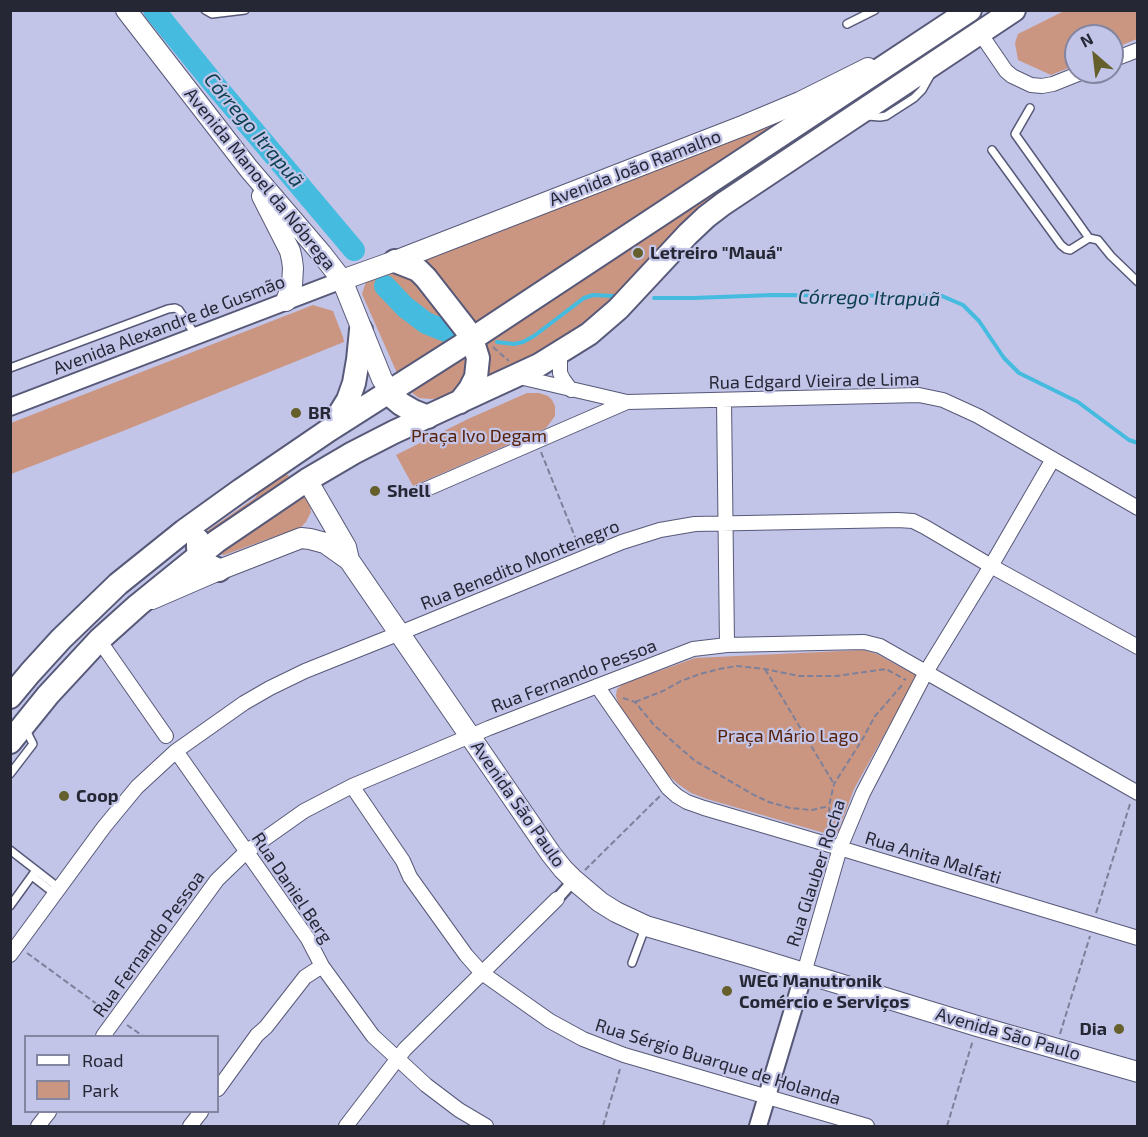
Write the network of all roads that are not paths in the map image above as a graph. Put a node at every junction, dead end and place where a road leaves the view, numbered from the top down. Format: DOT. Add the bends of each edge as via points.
graph roads {
  1 [pos="126,10"];
  2 [pos="205,10"];
  3 [pos="245,10"];
  4 [pos="875,10"];
  5 [pos="970,10"];
  6 [pos="1014,10"];
  7 [pos="847,24"];
  8 [pos="980,33"];
  9 [pos="922,41"];
  10 [pos="1064,80"];
  11 [pos="1030,108"];
  12 [pos="992,150"];
  13 [pos="249,169"];
  14 [pos="1089,238"];
  15 [pos="396,261"];
  16 [pos="342,280"];
  17 [pos="1137,282"];
  18 [pos="286,302"];
  19 [pos="361,330"];
  20 [pos="195,336"];
  21 [pos="474,344"];
  22 [pos="560,353"];
  23 [pos="10,368"];
  24 [pos="519,374"];
  25 [pos="571,390"];
  26 [pos="390,392"];
  27 [pos="724,400"];
  28 [pos="627,402"];
  29 [pos="459,403"];
  30 [pos="10,407"];
  31 [pos="428,417"];
  32 [pos="329,430"];
  33 [pos="1053,459"];
  34 [pos="279,464"];
  35 [pos="307,480"];
  36 [pos="240,490"];
  37 [pos="422,491"];
  38 [pos="323,507"];
  39 [pos="1137,508"];
  40 [pos="725,523"];
  41 [pos="301,538"];
  42 [pos="200,554"];
  43 [pos="349,560"];
  44 [pos="991,566"];
  45 [pos="219,570"];
  46 [pos="138,605"];
  47 [pos="400,633"];
  48 [pos="99,640"];
  49 [pos="727,645"];
  50 [pos="1137,647"];
  51 [pos="926,672"];
  52 [pos="597,686"];
  53 [pos="10,697"];
  54 [pos="16,734"];
  55 [pos="166,736"];
  56 [pos="470,736"];
  57 [pos="176,751"];
  58 [pos="10,774"];
  59 [pos="352,786"];
  60 [pos="1136,793"];
  61 [pos="840,849"];
  62 [pos="246,852"];
  63 [pos="12,853"];
  64 [pos="34,873"];
  65 [pos="574,880"];
  66 [pos="57,891"];
  67 [pos="557,899"];
  68 [pos="10,906"];
  69 [pos="646,926"];
  70 [pos="1137,938"];
  71 [pos="14,950"];
  72 [pos="632,963"];
  73 [pos="322,966"];
  74 [pos="804,972"];
  75 [pos="482,973"];
  76 [pos="104,1035"];
  77 [pos="397,1059"];
  78 [pos="1137,1072"];
  79 [pos="219,1088"];
  80 [pos="767,1097"];
  81 [pos="48,1113"];
  82 [pos="200,1113"];
  83 [pos="38,1126"];
  84 [pos="190,1126"];
  85 [pos="346,1126"];
  86 [pos="486,1126"];
  87 [pos="759,1126"];
  88 [pos="867,1126"];
  1 -- 13 [label="main road, Avenida Manoel da Nóbrega"];
  2 -- 3 [label="lane" via="212,14"];
  4 -- 7 [label="lane"];
  5 -- 9 [label="highway, Avenida João Ramalho"];
  6 -- 8 [label="highway"];
  8 -- 10 [label="street" via="1012,76 1042,86"];
  8 -- 22 [label="highway" via="706,217 618,309"];
  9 -- 15 [label="main road, Avenida João Ramalho" via="800,102"];
  9 -- 21 [label="highway, Avenida João Ramalho"];
  11 -- 14 [label="lane" via="1015,134"];
  12 -- 14 [label="lane" via="1061,245 1070,250"];
  13 -- 16 [label="main road, Avenida Manoel da Nóbrega"];
  13 -- 18 [label="main road" via="290,251 293,276"];
  14 -- 17 [label="lane" via="1098,240"];
  15 -- 16 [label="main road, Avenida João Ramalho"];
  15 -- 21 [label="highway" via="418,270 426,278"];
  16 -- 18 [label="street, Avenida Alexandre de Gusmão"];
  16 -- 19 [label="main road, Avenida Manoel da Nóbrega"];
  18 -- 20 [label="street, Avenida Alexandre de Gusmão"];
  19 -- 26 [label="main road, Avenida Manoel da Nóbrega"];
  19 -- 32 [label="highway" via="354,383"];
  20 -- 23 [label="lane" via="179,310 168,309"];
  20 -- 30 [label="street, Avenida Alexandre de Gusmão"];
  21 -- 26 [label="highway, Avenida João Ramalho"];
  21 -- 29 [label="highway" via="478,358 476,377"];
  22 -- 24 [label="highway"];
  22 -- 25 [label="street" via="560,373"];
  24 -- 25 [label="street, Rua Edgard Vieira de Lima"];
  24 -- 29 [label="highway"];
  25 -- 28 [label="street, Rua Edgard Vieira de Lima"];
  26 -- 31 [label="highway" via="401,404"];
  26 -- 32 [label="highway, Avenida João Ramalho"];
  27 -- 28 [label="street, Rua Edgard Vieira de Lima"];
  27 -- 33 [label="street, Rua Edgard Vieira de Lima" via="919,395 943,400 978,416"];
  27 -- 40 [label="street"];
  28 -- 37 [label="street"];
  29 -- 31 [label="highway"];
  31 -- 35 [label="highway"];
  32 -- 34 [label="highway, Avenida João Ramalho"];
  33 -- 39 [label="street, Rua Edgard Vieira de Lima"];
  33 -- 44 [label="street, Rua Glauber Rocha"];
  34 -- 35 [label="highway" via="296,470"];
  34 -- 36 [label="highway, Avenida João Ramalho"];
  35 -- 38 [label="main road, Avenida São Paulo"];
  35 -- 42 [label="highway"];
  36 -- 42 [label="highway" via="229,511 203,530 197,543"];
  36 -- 53 [label="highway, Avenida João Ramalho" via="118,584 61,639"];
  38 -- 41 [label="main road"];
  38 -- 43 [label="main road, Avenida São Paulo" via="346,547"];
  40 -- 44 [label="street, Rua Benedito Montenegro" via="913,521"];
  40 -- 47 [label="street, Rua Benedito Montenegro" via="660,530 622,542"];
  40 -- 49 [label="street"];
  41 -- 43 [label="main road, Avenida São Paulo" via="325,543"];
  41 -- 45 [label="main road"];
  42 -- 45 [label="highway" via="204,562"];
  42 -- 46 [label="highway"];
  43 -- 47 [label="main road, Avenida São Paulo"];
  44 -- 50 [label="street, Rua Benedito Montenegro"];
  44 -- 51 [label="street, Rua Glauber Rocha"];
  45 -- 46 [label="main road"];
  46 -- 48 [label="highway"];
  47 -- 56 [label="main road, Avenida São Paulo"];
  47 -- 57 [label="street, Rua Benedito Montenegro" via="270,688"];
  48 -- 54 [label="highway"];
  48 -- 55 [label="street, Rua Daniel Berg"];
  49 -- 51 [label="street, Rua Fernando Pessoa" via="864,642 880,646"];
  49 -- 52 [label="street, Rua Fernando Pessoa" via="682,652"];
  51 -- 60 [label="street, Rua Fernando Pessoa"];
  51 -- 61 [label="street, Rua Glauber Rocha" via="863,793"];
  52 -- 56 [label="street, Rua Fernando Pessoa"];
  52 -- 61 [label="street, Rua Anita Malfati" via="677,796 704,808"];
  54 -- 58 [label="lane" via="27,732 33,744"];
  55 -- 57 [label="street, Rua Daniel Berg"];
  56 -- 59 [label="street, Rua Fernando Pessoa"];
  56 -- 65 [label="main road, Avenida São Paulo" via="551,854"];
  57 -- 62 [label="street, Rua Daniel Berg"];
  57 -- 66 [label="street, Rua Benedito Montenegro" via="137,787"];
  59 -- 62 [label="street, Rua Fernando Pessoa" via="304,811"];
  59 -- 75 [label="street, Rua Sérgio Buarque de Holanda" via="404,861 410,877"];
  61 -- 70 [label="street, Rua Anita Malfati"];
  61 -- 74 [label="street, Rua Glauber Rocha"];
  62 -- 73 [label="street, Rua Daniel Berg" via="308,939"];
  62 -- 76 [label="street, Rua Fernando Pessoa" via="217,880"];
  63 -- 64 [label="lane"];
  64 -- 66 [label="lane"];
  64 -- 68 [label="lane"];
  65 -- 67 [label="street"];
  65 -- 69 [label="main road, Avenida São Paulo" via="600,902"];
  66 -- 71 [label="street, Rua Benedito Montenegro"];
  67 -- 75 [label="street"];
  69 -- 72 [label="lane"];
  69 -- 74 [label="main road, Avenida São Paulo"];
  73 -- 77 [label="street, Rua Daniel Berg" via="373,1036"];
  73 -- 79 [label="street" via="305,977"];
  74 -- 78 [label="main road, Avenida São Paulo"];
  74 -- 80 [label="street, Rua Glauber Rocha"];
  75 -- 77 [label="street"];
  75 -- 80 [label="street, Rua Sérgio Buarque de Holanda" via="583,1039"];
  77 -- 85 [label="street"];
  77 -- 86 [label="street, Rua Daniel Berg" via="459,1110"];
  80 -- 87 [label="street, Rua Glauber Rocha"];
  80 -- 88 [label="street, Rua Sérgio Buarque de Holanda"];
  81 -- 83 [label="street"];
  82 -- 84 [label="street"];
}
